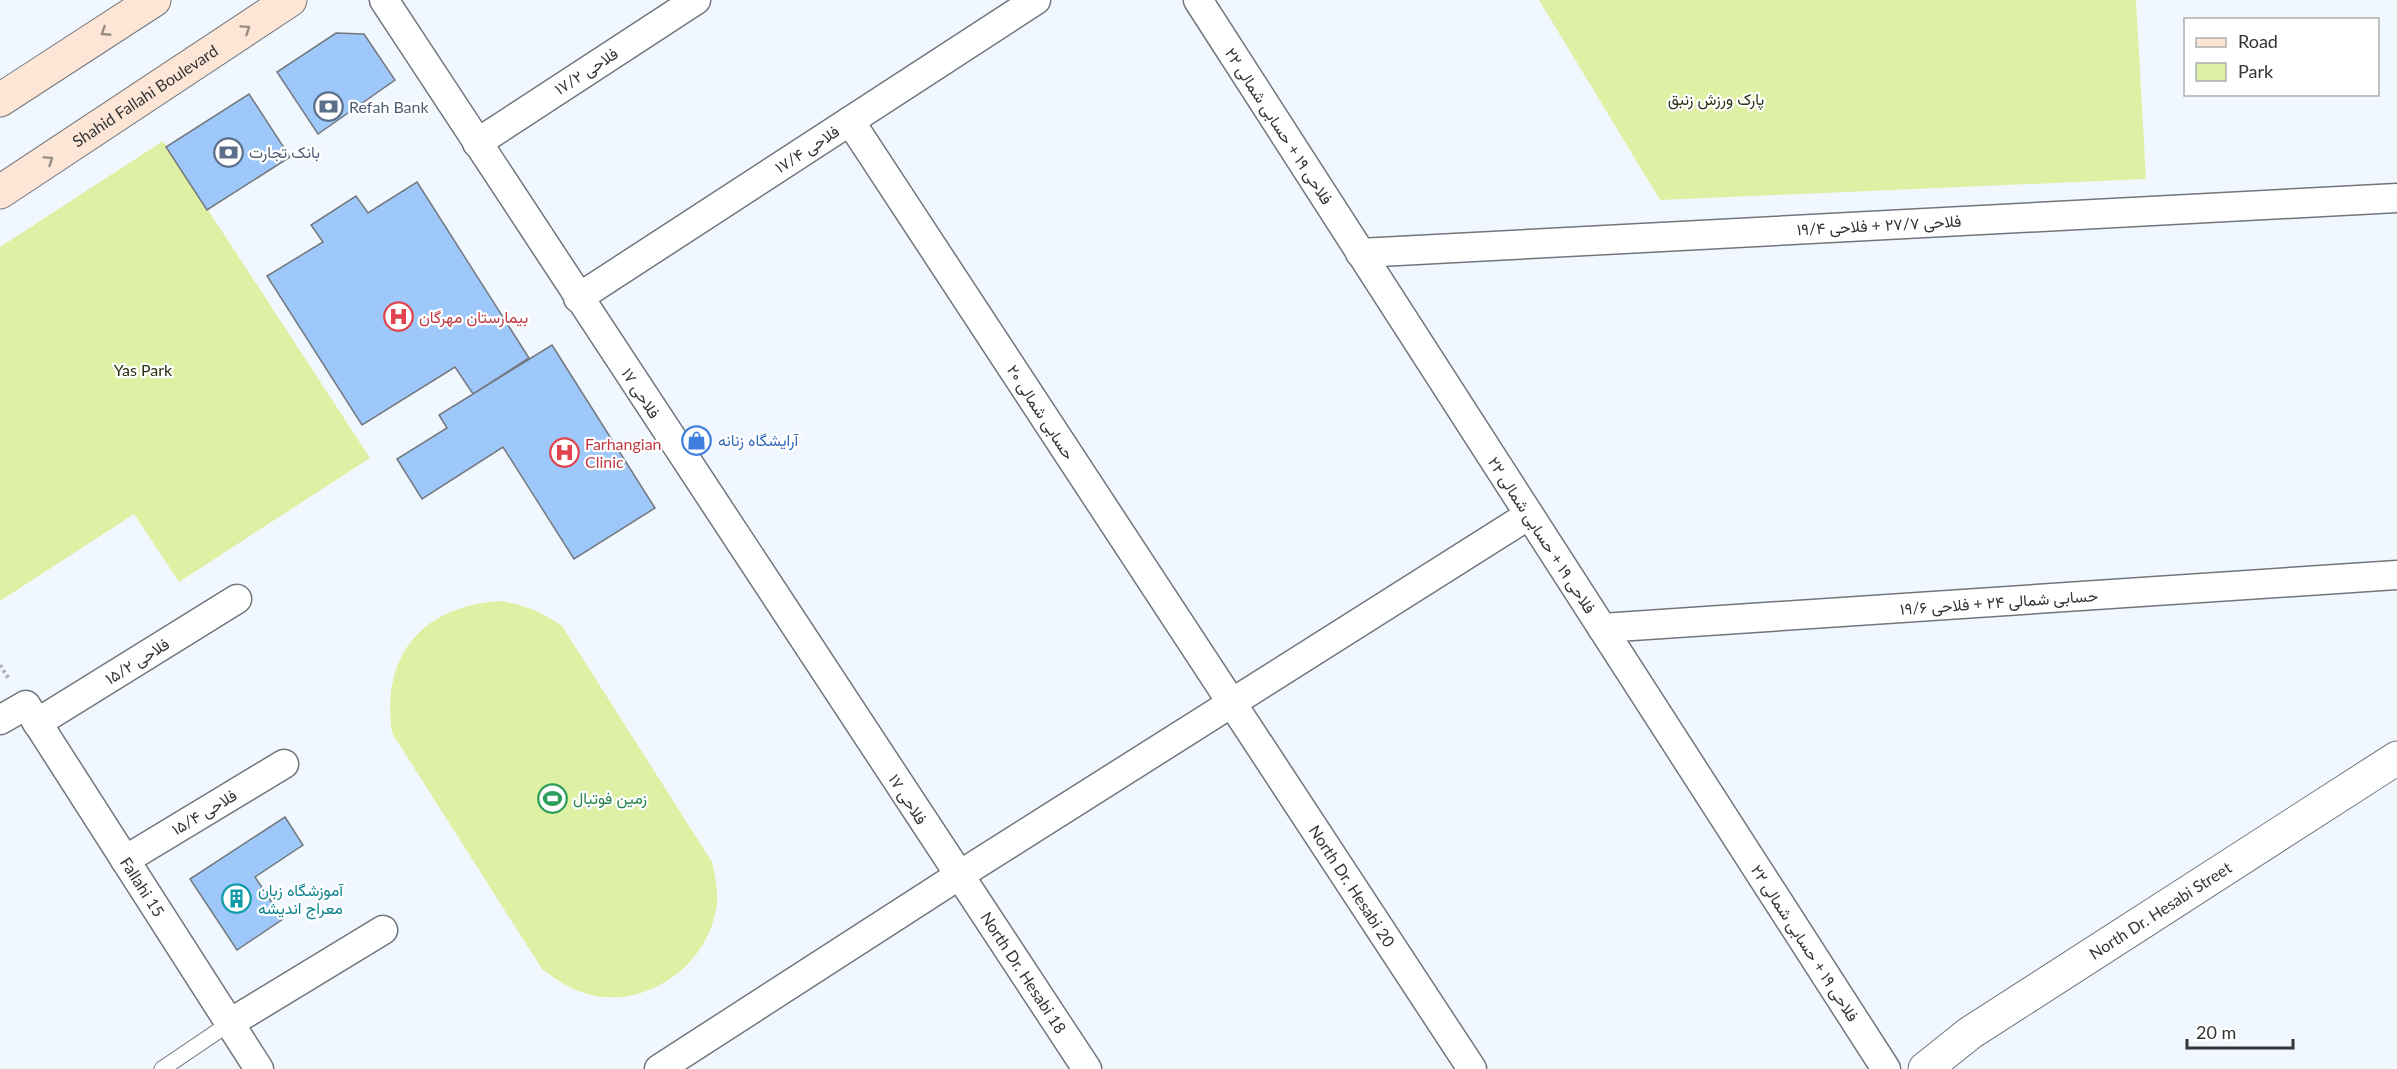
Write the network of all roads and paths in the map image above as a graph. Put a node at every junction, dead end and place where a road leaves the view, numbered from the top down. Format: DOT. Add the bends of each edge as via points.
graph roads {
  1 [pos="154,0"];
  2 [pos="290,0"];
  3 [pos="384,0"];
  4 [pos="696,0"];
  5 [pos="1036,0"];
  6 [pos="1198,0"];
  7 [pos="3,97"];
  8 [pos="850,121"];
  9 [pos="477,142"];
  10 [pos="0,192"];
  11 [pos="2397,198"];
  12 [pos="1360,253"];
  13 [pos="578,298"];
  14 [pos="1529,515"];
  15 [pos="2397,575"];
  16 [pos="237,599"];
  17 [pos="1602,628"];
  18 [pos="1232,704"];
  19 [pos="31,714"];
  20 [pos="0,720"];
  21 [pos="2397,758"];
  22 [pos="284,764"];
  23 [pos="125,860"];
  24 [pos="958,876"];
  25 [pos="383,930"];
  26 [pos="230,1023"];
  27 [pos="692,1060"];
  28 [pos="162,1069"];
  29 [pos="259,1069"];
  30 [pos="659,1069"];
  31 [pos="1087,1069"];
  32 [pos="1472,1069"];
  33 [pos="1886,1069"];
  34 [pos="1925,1069"];
  1 -- 7 [label="main road, one-way"];
  10 -- 2 [label="main road, Shahid Fallahi Boulevard, one-way"];
  3 -- 9 [label="street, فلاحی ۱۷"];
  4 -- 9 [label="street, فلاحی ۱۷/۲"];
  5 -- 8 [label="street, فلاحی ۱۷/۴"];
  6 -- 12 [label="street, فلاحی ۱۹ + حسابی شمالی ۲۲"];
  8 -- 13 [label="street, فلاحی ۱۷/۴"];
  8 -- 18 [label="street, حسابی شمالی ۲۰"];
  9 -- 13 [label="street, فلاحی ۱۷"];
  11 -- 12 [label="street, فلاحی ۲۷/۷ + فلاحی ۱۹/۴"];
  12 -- 14 [label="street, فلاحی ۱۹ + حسابی شمالی ۲۲"];
  13 -- 24 [label="street, فلاحی ۱۷"];
  14 -- 17 [label="street, فلاحی ۱۹ + حسابی شمالی ۲۲"];
  14 -- 18 [label="street"];
  15 -- 17 [label="street, حسابی شمالی ۲۴ + فلاحی ۱۹/۶"];
  16 -- 19 [label="street, فلاحی ۱۵/۲"];
  17 -- 33 [label="street, فلاحی ۱۹ + حسابی شمالی ۲۲"];
  18 -- 24 [label="street"];
  18 -- 32 [label="street, North Dr. Hesabi 20"];
  19 -- 20 [label="street, فلاحی ۱۵/۲"];
  19 -- 23 [label="street, Fallahi 15"];
  21 -- 34 [label="street, North Dr. Hesabi Street" via="1970,1033"];
  22 -- 23 [label="street, فلاحی ۱۵/۴"];
  23 -- 26 [label="street, Fallahi 15"];
  24 -- 27 [label="street"];
  24 -- 31 [label="street, North Dr. Hesabi 18"];
  25 -- 26 [label="street"];
  26 -- 28 [label="lane"];
  26 -- 29 [label="street, Fallahi 15"];
  27 -- 30 [label="street"];
}
